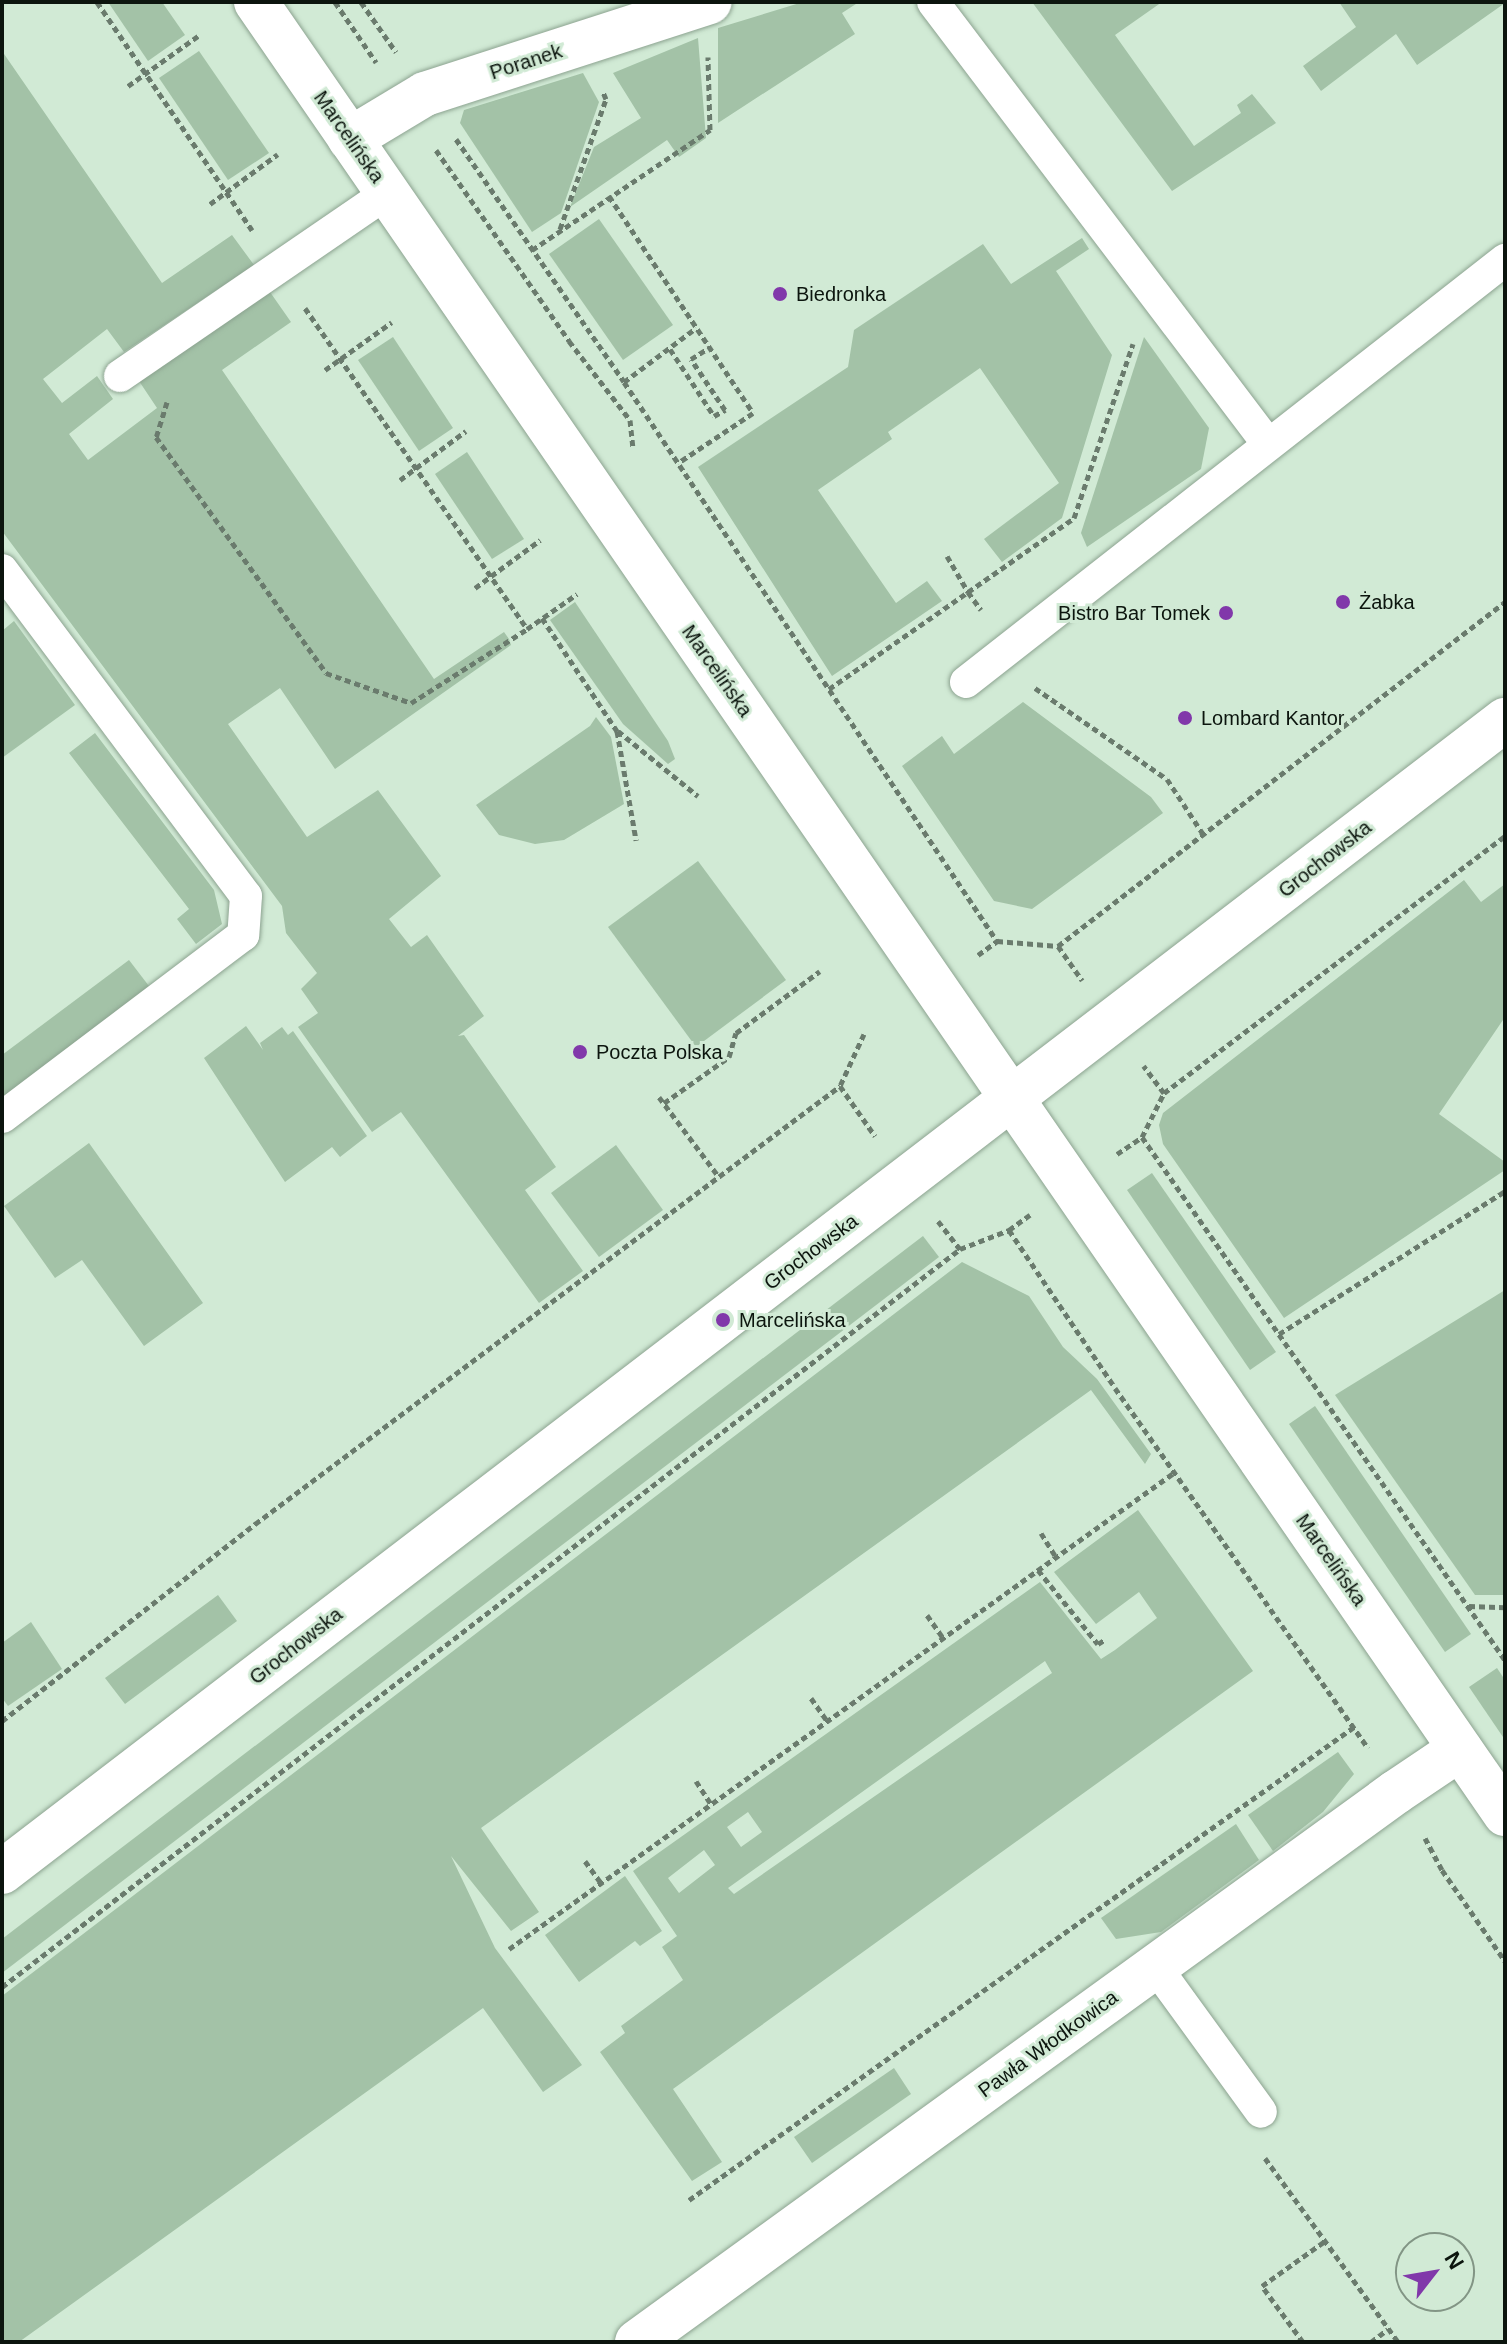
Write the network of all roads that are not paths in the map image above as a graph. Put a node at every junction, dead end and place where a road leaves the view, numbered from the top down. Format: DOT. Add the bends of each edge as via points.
graph roads {
  1 [pos="256,2"];
  2 [pos="710,2"];
  3 [pos="933,2"];
  4 [pos="350,139"];
  5 [pos="387,193"];
  6 [pos="1505,260"];
  7 [pos="120,376"];
  8 [pos="1268,444"];
  9 [pos="2,570"];
  10 [pos="966,682"];
  11 [pos="1505,720"];
  12 [pos="1014,1098"];
  13 [pos="2,1117"];
  14 [pos="1460,1749"];
  15 [pos="1505,1814"];
  16 [pos="2,1872"];
  17 [pos="1155,1966"];
  18 [pos="1261,2112"];
  19 [pos="637,2342"];
  1 -- 4 [label="street, Marcelińska"];
  2 -- 4 [label="street, Poranek" via="425,94"];
  3 -- 8 [label="lane"];
  4 -- 5 [label="street, Marcelińska"];
  5 -- 7 [label="lane"];
  5 -- 12 [label="street, Marcelińska"];
  6 -- 8 [label="lane"];
  8 -- 10 [label="lane"];
  9 -- 13 [label="lane" via="246,896 243,935"];
  11 -- 12 [label="street, Grochowska"];
  12 -- 14 [label="street, Marcelińska"];
  12 -- 16 [label="street, Grochowska"];
  14 -- 15 [label="street, Marcelińska"];
  14 -- 17 [label="street, Pawła Włodkowica"];
  17 -- 18 [label="lane"];
  17 -- 19 [label="street, Pawła Włodkowica"];
}
